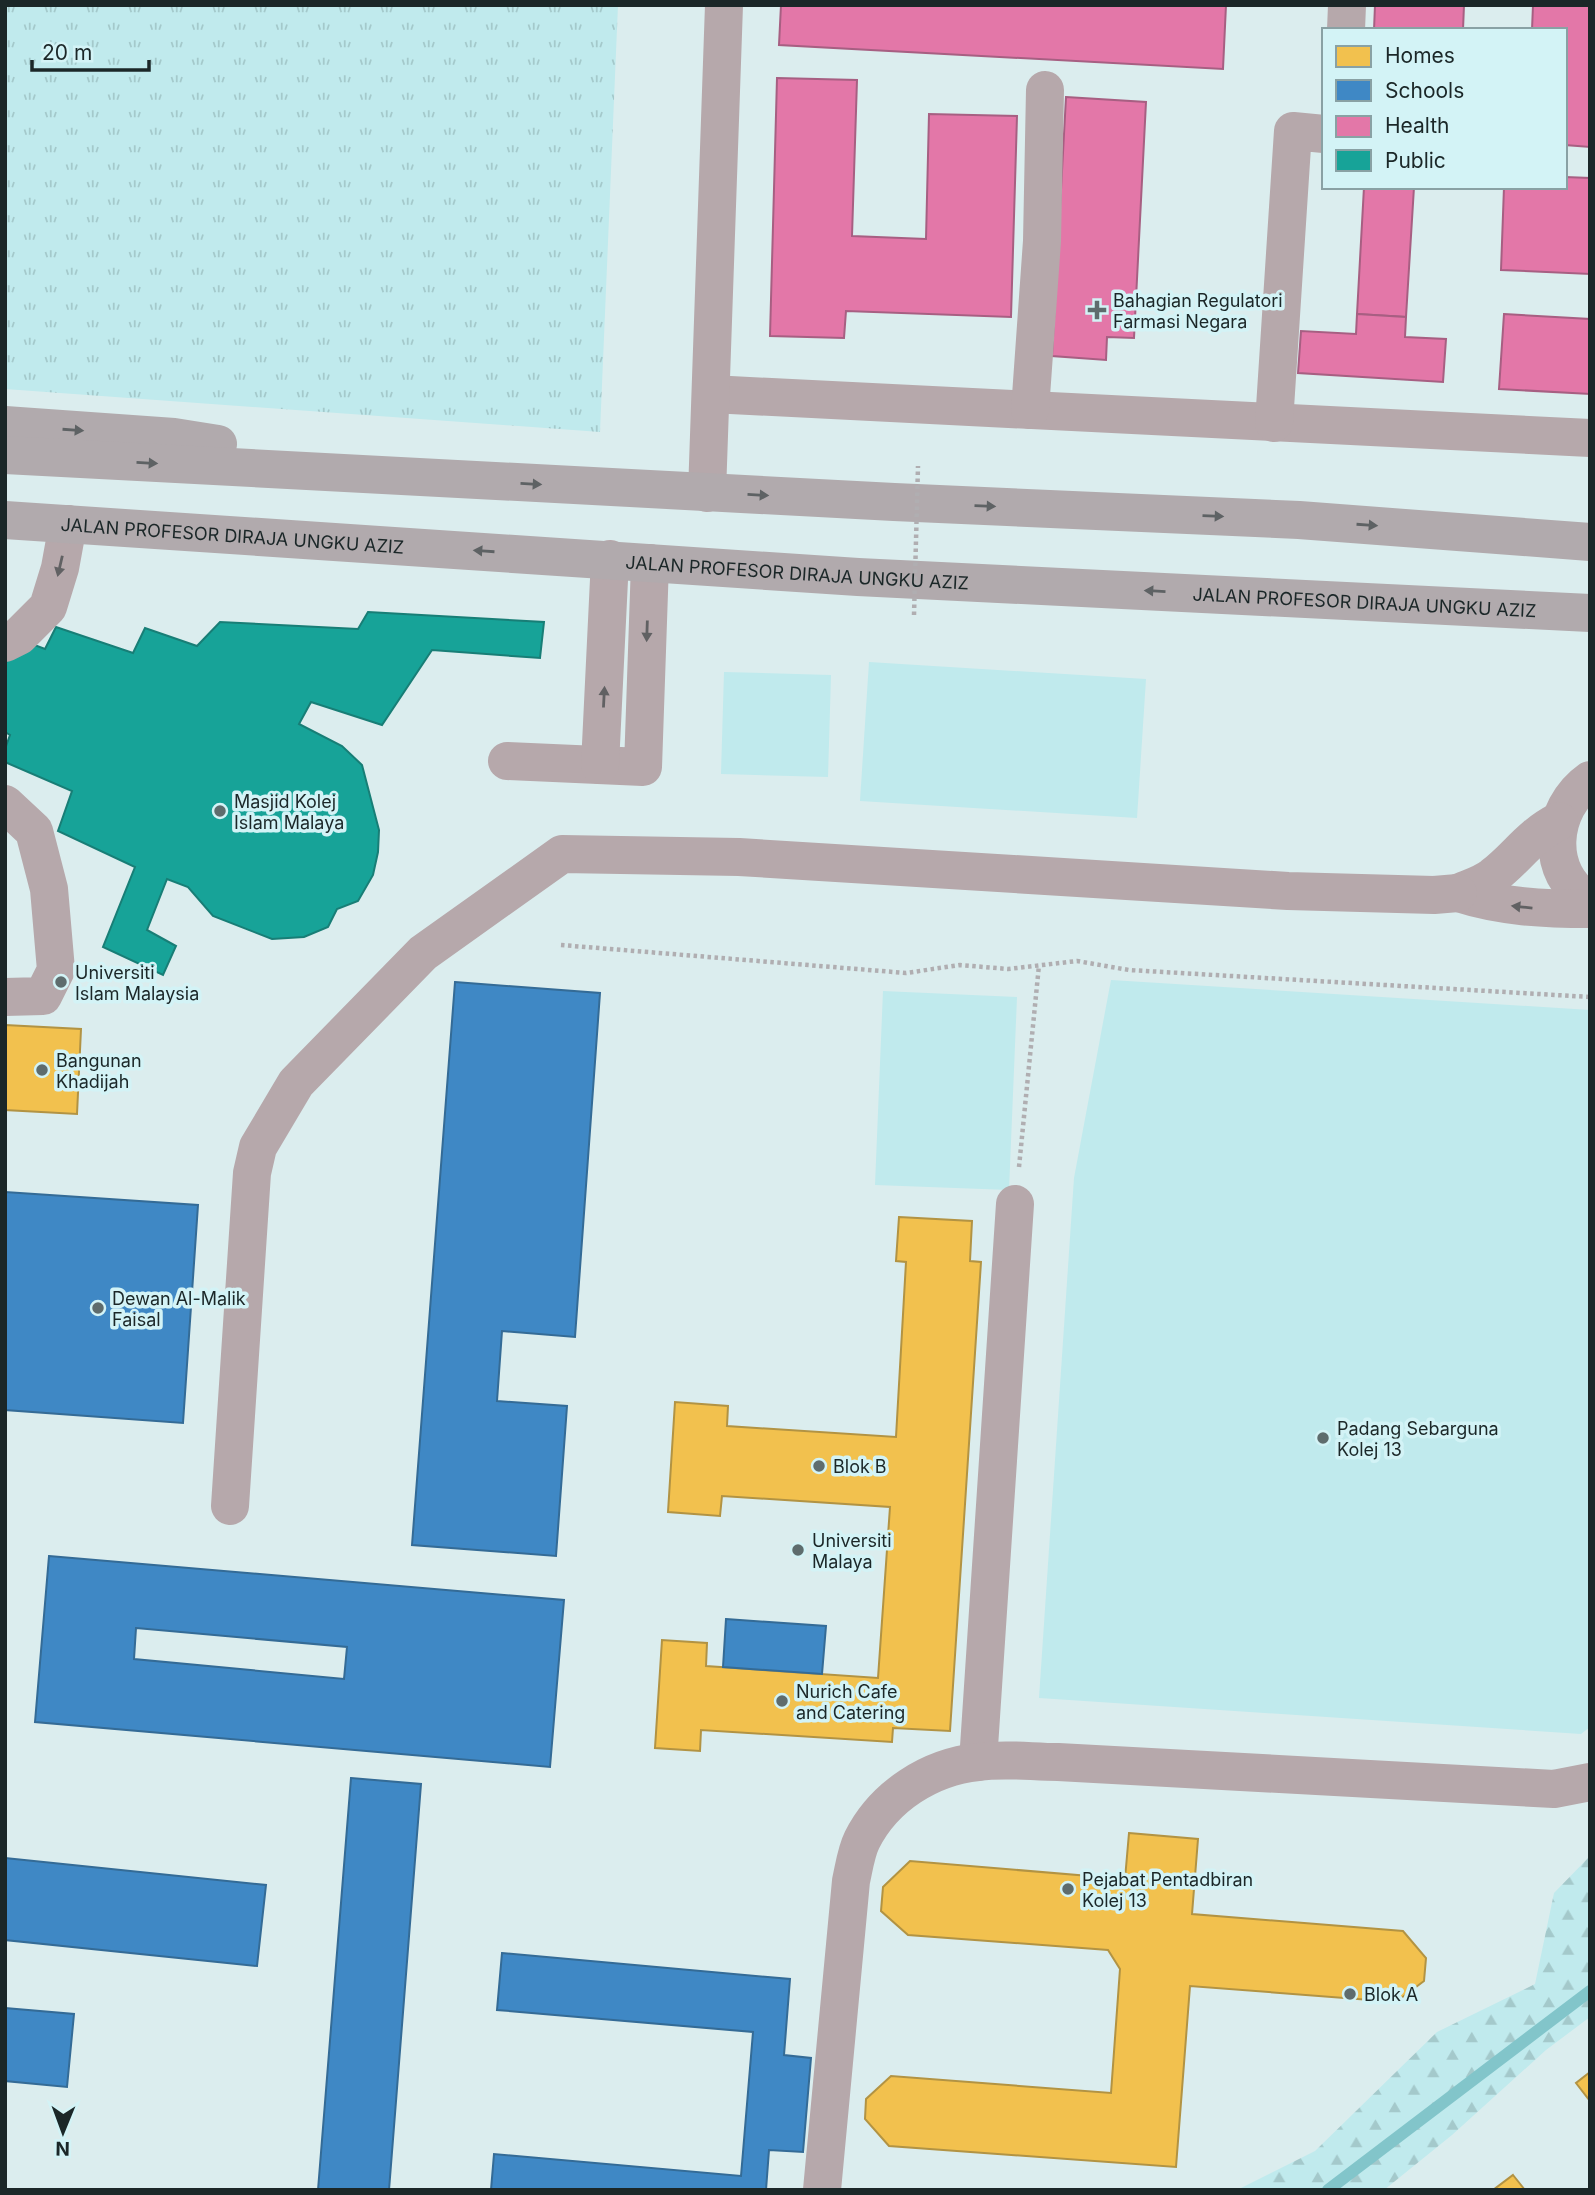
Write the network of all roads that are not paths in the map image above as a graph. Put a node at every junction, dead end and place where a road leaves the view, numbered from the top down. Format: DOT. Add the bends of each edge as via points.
graph roads {
  1 [pos="724,5"];
  2 [pos="1348,5"];
  3 [pos="1346,28"];
  4 [pos="1045,90"];
  5 [pos="1322,134"];
  6 [pos="711,394"];
  7 [pos="1030,410"];
  8 [pos="1274,423"];
  9 [pos="5,425"];
  10 [pos="1590,439"];
  11 [pos="5,455"];
  12 [pos="463,481"];
  13 [pos="707,493"];
  14 [pos="5,520"];
  15 [pos="68,524"];
  16 [pos="1590,542"];
  17 [pos="610,559"];
  18 [pos="650,563"];
  19 [pos="1590,613"];
  20 [pos="5,643"];
  21 [pos="507,761"];
  22 [pos="600,765"];
  23 [pos="1590,780"];
  24 [pos="5,804"];
  25 [pos="1559,821"];
  26 [pos="1458,892"];
  27 [pos="1590,901"];
  28 [pos="1590,909"];
  29 [pos="5,997"];
  30 [pos="1015,1204"];
  31 [pos="230,1506"];
  32 [pos="978,1762"];
  33 [pos="1590,1782"];
  34 [pos="822,2190"];
  1 -- 6 [label="lane"];
  2 -- 3 [label="lane"];
  4 -- 7 [label="lane" via="1042,241"];
  5 -- 8 [label="lane" via="1293,131"];
  6 -- 7 [label="lane"];
  6 -- 13 [label="lane"];
  7 -- 8 [label="lane"];
  8 -- 10 [label="lane"];
  9 -- 12 [label="main road, one-way" via="174,437"];
  11 -- 12 [label="main road, one-way"];
  12 -- 13 [label="main road, one-way"];
  13 -- 16 [label="main road, one-way" via="1299,520"];
  14 -- 15 [label="main road, JALAN PROFESOR DIRAJA UNGKU AZIZ"];
  17 -- 15 [label="main road, JALAN PROFESOR DIRAJA UNGKU AZIZ, one-way"];
  15 -- 20 [label="lane, one-way" via="48,607 19,636"];
  17 -- 18 [label="main road, JALAN PROFESOR DIRAJA UNGKU AZIZ"];
  22 -- 17 [label="lane, one-way"];
  19 -- 18 [label="main road, JALAN PROFESOR DIRAJA UNGKU AZIZ, one-way"];
  18 -- 22 [label="lane, one-way" via="643,767"];
  21 -- 22 [label="lane"];
  23 -- 25 [label="lane" via="1570,798"];
  24 -- 29 [label="lane" via="34,831 49,889 56,970 43,996"];
  25 -- 26 [label="lane" via="1529,840 1491,878"];
  25 -- 27 [label="lane" via="1560,863 1570,883"];
  28 -- 26 [label="lane, one-way" via="1511,906"];
  26 -- 31 [label="lane" via="1287,891 739,857 562,854 423,953 296,1083 258,1147 252,1173"];
  30 -- 32 [label="lane"];
  32 -- 33 [label="lane" via="1058,1762 1554,1789"];
  32 -- 34 [label="lane" via="940,1770 908,1786 880,1813 862,1840 851,1881"];
}
